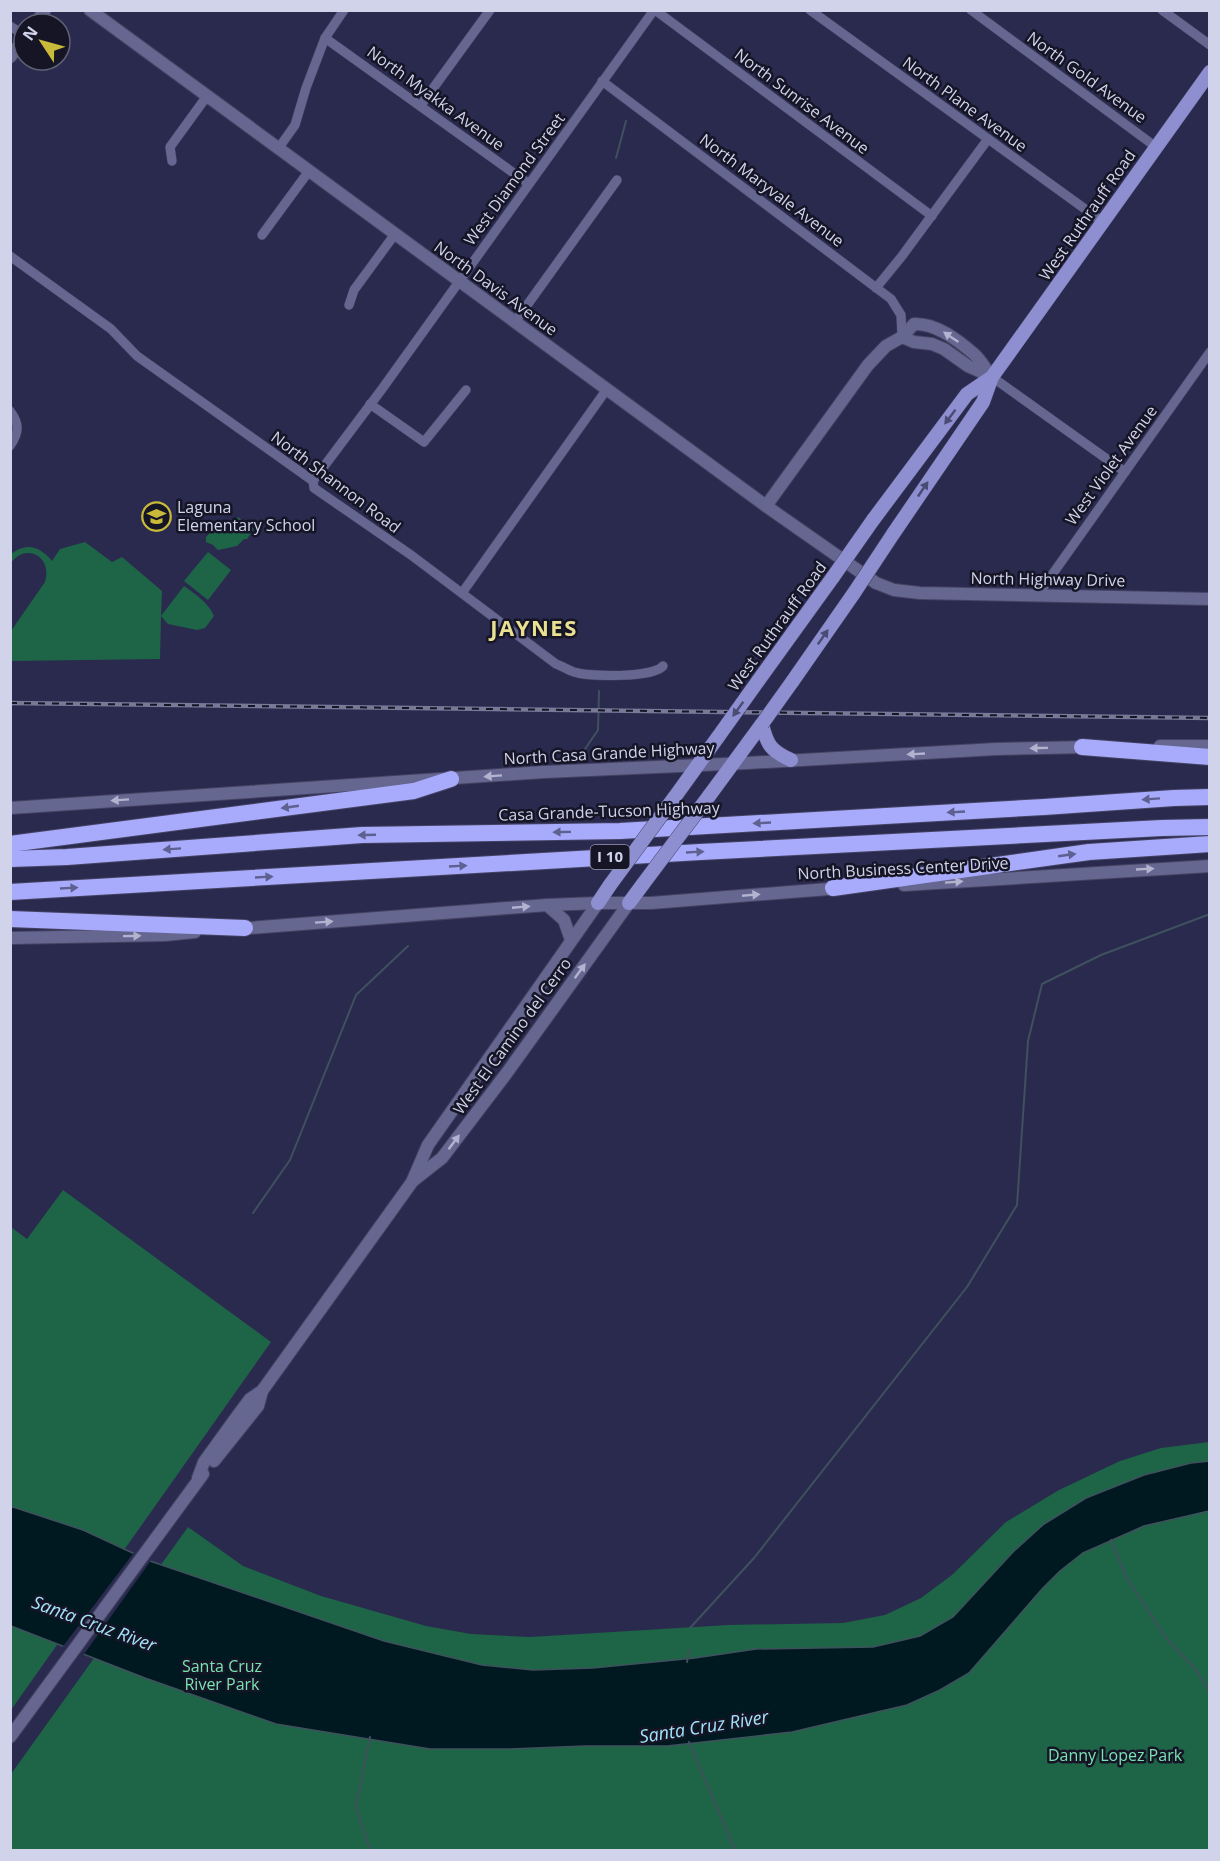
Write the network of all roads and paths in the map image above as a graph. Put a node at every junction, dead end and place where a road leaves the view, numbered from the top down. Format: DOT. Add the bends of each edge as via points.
graph roads {
  1 [pos="90,10"];
  2 [pos="344,10"];
  3 [pos="490,10"];
  4 [pos="655,10"];
  5 [pos="810,10"];
  6 [pos="971,10"];
  7 [pos="1162,10"];
  8 [pos="325,38"];
  9 [pos="1209,45"];
  10 [pos="1209,72"];
  11 [pos="602,81"];
  12 [pos="207,96"];
  13 [pos="421,105"];
  14 [pos="988,140"];
  15 [pos="1156,147"];
  16 [pos="278,149"];
  17 [pos="172,161"];
  18 [pos="309,171"];
  19 [pos="617,180"];
  20 [pos="529,184"];
  21 [pos="932,216"];
  22 [pos="1102,222"];
  23 [pos="395,234"];
  24 [pos="262,235"];
  25 [pos="10,256"];
  26 [pos="459,281"];
  27 [pos="876,288"];
  28 [pos="349,305"];
  29 [pos="515,322"];
  30 [pos="902,337"];
  31 [pos="1209,352"];
  32 [pos="992,377"];
  33 [pos="466,390"];
  34 [pos="607,390"];
  35 [pos="370,404"];
  36 [pos="10,411"];
  37 [pos="10,446"];
  38 [pos="1125,472"];
  39 [pos="313,482"];
  40 [pos="766,506"];
  41 [pos="885,587"];
  42 [pos="462,593"];
  43 [pos="1036,596"];
  44 [pos="1209,599"];
  45 [pos="663,666"];
  46 [pos="760,730"];
  47 [pos="1209,746"];
  48 [pos="1082,747"];
  49 [pos="1209,757"];
  50 [pos="791,760"];
  51 [pos="699,764"];
  52 [pos="734,764"];
  53 [pos="451,779"];
  54 [pos="1209,797"];
  55 [pos="10,808"];
  56 [pos="1209,827"];
  57 [pos="10,844"];
  58 [pos="1209,844"];
  59 [pos="10,859"];
  60 [pos="1209,866"];
  61 [pos="833,888"];
  62 [pos="10,892"];
  63 [pos="598,903"];
  64 [pos="629,903"];
  65 [pos="547,905"];
  66 [pos="10,919"];
  67 [pos="245,928"];
  68 [pos="10,938"];
  69 [pos="571,940"];
  70 [pos="412,1182"];
  71 [pos="10,1737"];
  1 -- 12 [label="main road, North Davis Avenue"];
  2 -- 8 [label="street"];
  3 -- 13 [label="street"];
  4 -- 11 [label="street, West Diamond Street"];
  4 -- 21 [label="street, North Sunrise Avenue"];
  5 -- 14 [label="street, North Plane Avenue"];
  6 -- 15 [label="street, North Gold Avenue"];
  7 -- 9 [label="street"];
  8 -- 13 [label="street, North Myakka Avenue"];
  8 -- 16 [label="street" via="294,125"];
  10 -- 15 [label="main road, West Ruthrauff Road"];
  11 -- 20 [label="street, West Diamond Street"];
  11 -- 27 [label="street, North Maryvale Avenue"];
  12 -- 16 [label="main road, North Davis Avenue"];
  12 -- 17 [label="street" via="170,147"];
  13 -- 20 [label="street, North Myakka Avenue"];
  14 -- 21 [label="street"];
  14 -- 22 [label="street, North Plane Avenue"];
  15 -- 22 [label="main road, West Ruthrauff Road"];
  16 -- 18 [label="main road, North Davis Avenue"];
  18 -- 23 [label="main road, North Davis Avenue"];
  18 -- 24 [label="street"];
  19 -- 29 [label="street"];
  20 -- 26 [label="street, West Diamond Street"];
  21 -- 27 [label="street"];
  22 -- 32 [label="main road, West Ruthrauff Road"];
  23 -- 26 [label="main road, North Davis Avenue"];
  23 -- 28 [label="street" via="354,290"];
  25 -- 39 [label="street, North Shannon Road" via="111,329 137,356"];
  26 -- 29 [label="main road, North Davis Avenue"];
  26 -- 35 [label="street, West Diamond Street"];
  27 -- 30 [label="street, North Maryvale Avenue" via="899,311"];
  29 -- 34 [label="main road, North Davis Avenue"];
  30 -- 32 [label="main road" via="944,349"];
  32 -- 30 [label="main road, one-way" via="975,354 934,327 914,324"];
  30 -- 40 [label="main road" via="886,346 868,365"];
  31 -- 38 [label="street, West Violet Avenue"];
  32 -- 38 [label="street"];
  46 -- 32 [label="main road, West Ruthrauff Road, one-way, bridge" via="983,402"];
  32 -- 51 [label="main road, West Ruthrauff Road, one-way, bridge" via="968,394"];
  33 -- 35 [label="street" via="424,442"];
  34 -- 40 [label="main road, North Davis Avenue"];
  34 -- 42 [label="street"];
  35 -- 39 [label="street, West Diamond Street"];
  36 -- 37 [label="street" via="18,428"];
  38 -- 43 [label="street, West Violet Avenue"];
  39 -- 42 [label="street, North Shannon Road" via="314,488"];
  40 -- 41 [label="main road, North Davis Avenue"];
  41 -- 43 [label="main road, North Highway Drive" via="920,593"];
  42 -- 45 [label="street, North Shannon Road" via="556,663 574,672 647,674"];
  43 -- 44 [label="main road, North Highway Drive"];
  46 -- 50 [label="main road" via="769,745"];
  46 -- 52 [label="main road, West Ruthrauff Road"];
  47 -- 48 [label="main road, North Casa Grande Highway"];
  48 -- 49 [label="highway"];
  48 -- 50 [label="main road, North Casa Grande Highway, one-way"];
  50 -- 52 [label="main road, North Casa Grande Highway"];
  51 -- 52 [label="main road, North Casa Grande Highway"];
  51 -- 53 [label="main road, North Casa Grande Highway, one-way"];
  51 -- 63 [label="main road, West Ruthrauff Road, bridge"];
  52 -- 64 [label="main road, West Ruthrauff Road, bridge"];
  53 -- 55 [label="main road, North Casa Grande Highway, one-way"];
  53 -- 57 [label="highway, one-way" via="414,791"];
  54 -- 59 [label="highway, Casa Grande-Tucson Highway / I 10, one-way" via="620,831 362,835"];
  62 -- 56 [label="highway, I 10, one-way"];
  61 -- 58 [label="highway, one-way" via="1089,852"];
  61 -- 60 [label="main road, North Business Center Drive, one-way"];
  64 -- 61 [label="main road, North Business Center Drive, one-way"];
  63 -- 64 [label="main road, North Business Center Drive"];
  63 -- 65 [label="main road"];
  63 -- 69 [label="main road, West El Camino del Cerro"];
  70 -- 64 [label="main road, West El Camino del Cerro, one-way" via="442,1158"];
  67 -- 65 [label="main road, one-way"];
  65 -- 69 [label="main road" via="564,920"];
  66 -- 67 [label="highway"];
  68 -- 67 [label="main road, one-way" via="165,935"];
  69 -- 70 [label="main road, West El Camino del Cerro" via="428,1145"];
  70 -- 71 [label="main road, West El Camino del Cerro" via="262,1391 238,1415 150,1546"];
}
